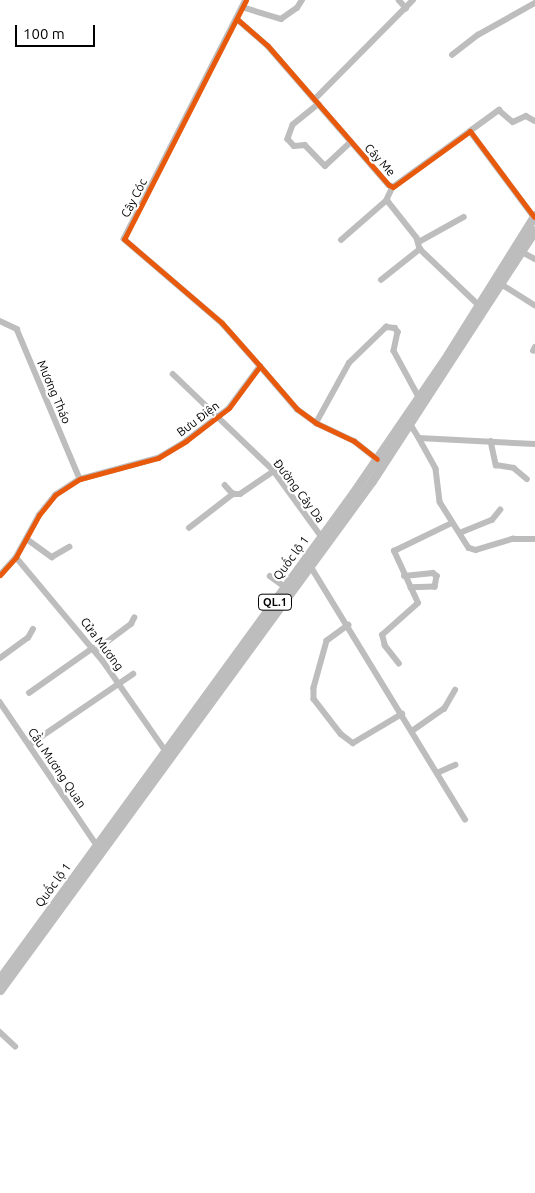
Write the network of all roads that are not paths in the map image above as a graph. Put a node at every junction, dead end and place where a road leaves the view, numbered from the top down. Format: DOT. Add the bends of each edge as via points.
graph roads {
  1 [pos="246,0"];
  2 [pos="302,0"];
  3 [pos="399,0"];
  4 [pos="413,0"];
  5 [pos="535,3"];
  6 [pos="242,8"];
  7 [pos="406,8"];
  8 [pos="236,19"];
  9 [pos="452,55"];
  10 [pos="317,101"];
  11 [pos="535,121"];
  12 [pos="470,131"];
  13 [pos="351,142"];
  14 [pos="393,187"];
  15 [pos="387,200"];
  16 [pos="534,216"];
  17 [pos="464,218"];
  18 [pos="535,230"];
  19 [pos="341,240"];
  20 [pos="419,242"];
  21 [pos="420,249"];
  22 [pos="522,252"];
  23 [pos="535,259"];
  24 [pos="381,280"];
  25 [pos="501,284"];
  26 [pos="535,304"];
  27 [pos="482,308"];
  28 [pos="0,321"];
  29 [pos="260,366"];
  30 [pos="173,374"];
  31 [pos="419,397"];
  32 [pos="218,419"];
  33 [pos="316,423"];
  34 [pos="410,425"];
  35 [pos="419,438"];
  36 [pos="491,441"];
  37 [pos="535,444"];
  38 [pos="377,459"];
  39 [pos="274,471"];
  40 [pos="527,479"];
  41 [pos="80,480"];
  42 [pos="225,485"];
  43 [pos="233,494"];
  44 [pos="500,510"];
  45 [pos="452,523"];
  46 [pos="189,528"];
  47 [pos="462,532"];
  48 [pos="322,537"];
  49 [pos="27,539"];
  50 [pos="535,539"];
  51 [pos="69,547"];
  52 [pos="16,557"];
  53 [pos="310,565"];
  54 [pos="0,575"];
  55 [pos="270,576"];
  56 [pos="404,576"];
  57 [pos="286,587"];
  58 [pos="411,588"];
  59 [pos="134,618"];
  60 [pos="350,626"];
  61 [pos="33,630"];
  62 [pos="94,650"];
  63 [pos="0,658"];
  64 [pos="398,664"];
  65 [pos="133,674"];
  66 [pos="119,683"];
  67 [pos="455,690"];
  68 [pos="29,693"];
  69 [pos="0,702"];
  70 [pos="402,714"];
  71 [pos="412,730"];
  72 [pos="29,745"];
  73 [pos="165,750"];
  74 [pos="455,765"];
  75 [pos="437,774"];
  76 [pos="464,820"];
  77 [pos="97,846"];
  78 [pos="0,978"];
  79 [pos="0,990"];
  80 [pos="0,1032"];
  81 [pos="15,1046"];
  1 -- 6 [label="street, Cây Cóc"];
  2 -- 6 [label="street" via="297,8 281,19"];
  3 -- 7 [label="street"];
  4 -- 7 [label="street"];
  5 -- 9 [label="street" via="478,35"];
  6 -- 8 [label="street, Cây Cóc"];
  7 -- 10 [label="street"];
  8 -- 10 [label="street, Cây Me" via="268,46"];
  8 -- 29 [label="street, Cây Cóc" via="124,239 222,323"];
  10 -- 13 [label="street, Cây Me"];
  10 -- 13 [label="street" via="293,125 288,139 294,146 305,145 325,166"];
  11 -- 12 [label="street, Cây Me" via="526,116 513,122 499,110"];
  12 -- 14 [label="street, Cây Me"];
  12 -- 16 [label="street"];
  13 -- 14 [label="street, Cây Me"];
  14 -- 15 [label="street"];
  15 -- 19 [label="street"];
  15 -- 20 [label="street"];
  16 -- 27 [label="highway, Quốc lộ 1 / QL.1"];
  17 -- 20 [label="street"];
  18 -- 22 [label="highway, Quốc lộ 1 / QL.1"];
  20 -- 21 [label="street"];
  21 -- 24 [label="street"];
  21 -- 27 [label="street"];
  22 -- 23 [label="street"];
  22 -- 25 [label="highway, Quốc lộ 1 / QL.1"];
  25 -- 26 [label="street"];
  25 -- 27 [label="highway, Quốc lộ 1 / QL.1"];
  27 -- 31 [label="highway, Quốc lộ 1 / QL.1"];
  27 -- 34 [label="highway, Quốc lộ 1 / QL.1"];
  28 -- 41 [label="street, Mương Tháo" via="17,329"];
  29 -- 32 [label="street, Bưu Điện"];
  29 -- 33 [label="street" via="297,409"];
  30 -- 32 [label="street, Đường Cây Da"];
  31 -- 33 [label="street" via="394,351 398,332 396,328 386,327 347,366"];
  31 -- 38 [label="highway, Quốc lộ 1 / QL.1"];
  32 -- 39 [label="street, Đường Cây Da"];
  32 -- 41 [label="street, Bưu Điện" via="158,458"];
  33 -- 38 [label="street" via="354,441"];
  34 -- 35 [label="street"];
  34 -- 53 [label="highway, Quốc lộ 1 / QL.1"];
  35 -- 36 [label="street"];
  35 -- 45 [label="street" via="436,469 440,502"];
  36 -- 37 [label="street"];
  36 -- 40 [label="street" via="496,465 514,468"];
  38 -- 48 [label="highway, Quốc lộ 1 / QL.1"];
  39 -- 43 [label="street" via="243,492"];
  39 -- 48 [label="street, Đường Cây Da"];
  41 -- 49 [label="street, Bưu Điện" via="49,502"];
  42 -- 43 [label="street"];
  43 -- 46 [label="street"];
  44 -- 47 [label="street" via="492,520"];
  45 -- 47 [label="street"];
  45 -- 56 [label="street" via="397,549 394,555"];
  47 -- 50 [label="street" via="472,550 513,539"];
  48 -- 57 [label="highway, Quốc lộ 1 / QL.1"];
  49 -- 51 [label="street" via="52,557"];
  49 -- 52 [label="street, Bưu Điện"];
  52 -- 54 [label="street, Bưu Điện"];
  52 -- 62 [label="street, Cửa Mương"];
  53 -- 60 [label="street"];
  53 -- 79 [label="highway, Quốc lộ 1 / QL.1"];
  55 -- 57 [label="street"];
  56 -- 58 [label="street"];
  56 -- 58 [label="street" via="433,573 437,576 435,587"];
  57 -- 73 [label="highway, Quốc lộ 1 / QL.1"];
  58 -- 64 [label="street" via="418,604 382,634 385,646"];
  59 -- 62 [label="street" via="131,624"];
  60 -- 70 [label="street"];
  60 -- 70 [label="street" via="327,641 314,699 341,734 354,743"];
  61 -- 63 [label="street" via="28,638"];
  62 -- 66 [label="street, Cửa Mương"];
  62 -- 68 [label="street"];
  65 -- 66 [label="street"];
  66 -- 72 [label="street"];
  66 -- 73 [label="street, Cửa Mương"];
  67 -- 71 [label="street" via="444,709"];
  69 -- 72 [label="street, Cầu Mương Quan"];
  70 -- 71 [label="street"];
  71 -- 75 [label="street"];
  72 -- 77 [label="street, Cầu Mương Quan"];
  73 -- 77 [label="highway, Quốc lộ 1 / QL.1"];
  74 -- 75 [label="street"];
  75 -- 76 [label="street"];
  77 -- 78 [label="highway, Quốc lộ 1 / QL.1"];
  80 -- 81 [label="street"];
}
